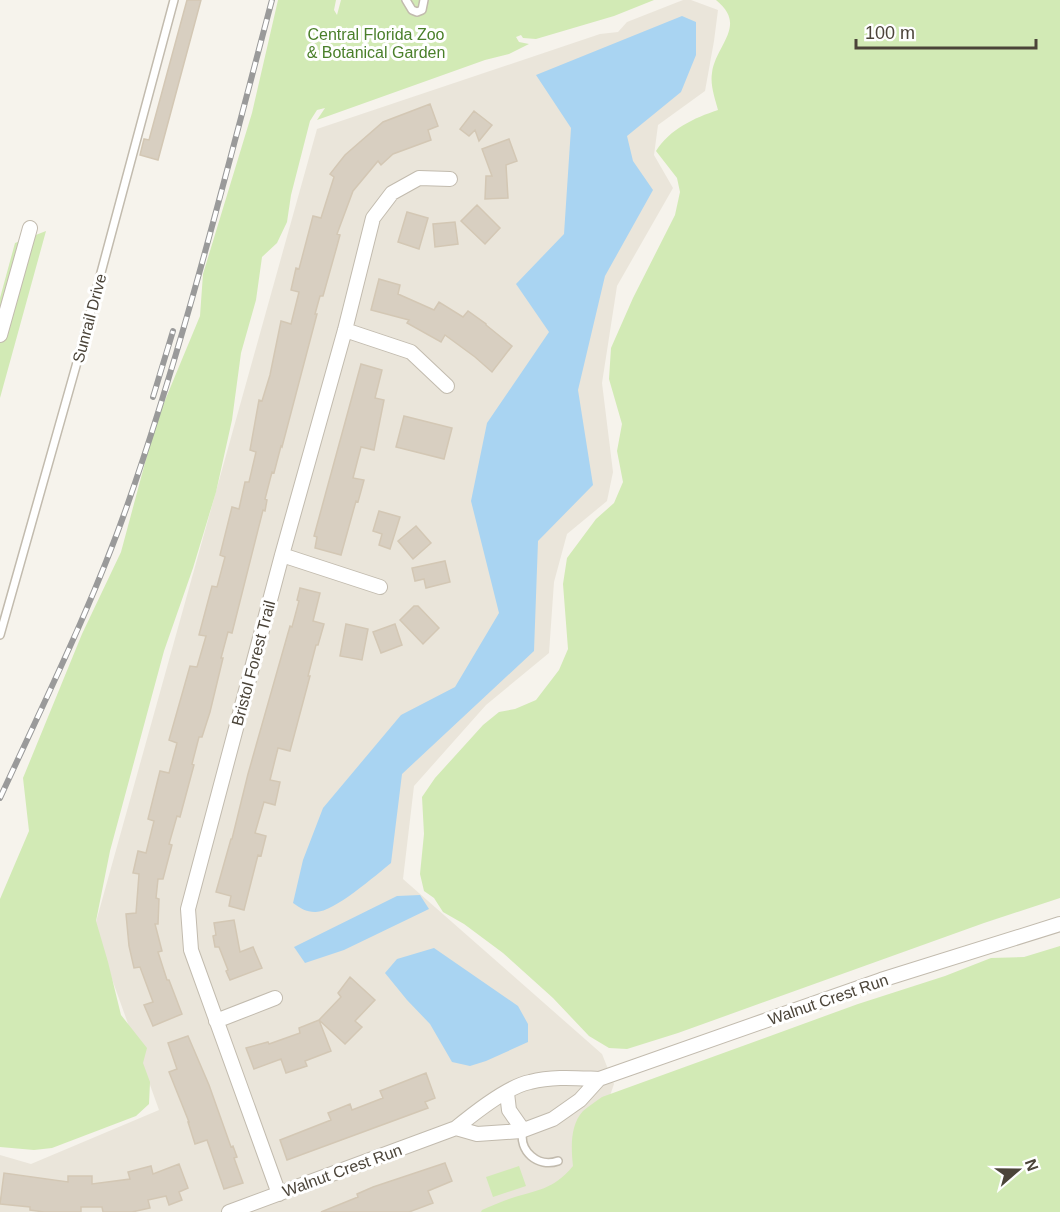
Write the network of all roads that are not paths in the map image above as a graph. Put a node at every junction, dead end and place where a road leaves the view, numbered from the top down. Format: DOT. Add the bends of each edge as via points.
graph roads {
  1 [pos="174,0"];
  2 [pos="406,0"];
  3 [pos="424,0"];
  4 [pos="450,179"];
  5 [pos="30,228"];
  6 [pos="345,330"];
  7 [pos="0,335"];
  8 [pos="447,386"];
  9 [pos="282,555"];
  10 [pos="380,586"];
  11 [pos="0,635"];
  12 [pos="1060,924"];
  13 [pos="275,998"];
  14 [pos="216,1020"];
  15 [pos="599,1079"];
  16 [pos="507,1093"];
  17 [pos="456,1128"];
  18 [pos="523,1130"];
  19 [pos="558,1161"];
  20 [pos="279,1194"];
  21 [pos="229,1212"];
  1 -- 11 [label="lane, Sunrail Drive"];
  2 -- 3 [label="lane" via="417,12 422,10"];
  4 -- 6 [label="street, Bristol Forest Trail" via="419,178 392,193 373,218"];
  5 -- 7 [label="street"];
  6 -- 8 [label="street" via="411,352"];
  6 -- 9 [label="street, Bristol Forest Trail"];
  9 -- 10 [label="street"];
  9 -- 14 [label="street, Bristol Forest Trail" via="188,909 191,950"];
  12 -- 15 [label="street, Walnut Crest Run" via="881,980"];
  13 -- 14 [label="street"];
  14 -- 20 [label="street, Bristol Forest Trail"];
  15 -- 16 [label="street, Walnut Crest Run" via="563,1077 527,1082"];
  15 -- 18 [label="street, Walnut Crest Run" via="580,1100 553,1119"];
  16 -- 17 [label="street, Walnut Crest Run"];
  16 -- 18 [label="street" via="509,1110"];
  17 -- 18 [label="street, Walnut Crest Run" via="477,1134"];
  17 -- 20 [label="street, Walnut Crest Run"];
  18 -- 19 [label="lane" via="522,1142 529,1155 538,1161"];
  20 -- 21 [label="street, Walnut Crest Run"];
}
